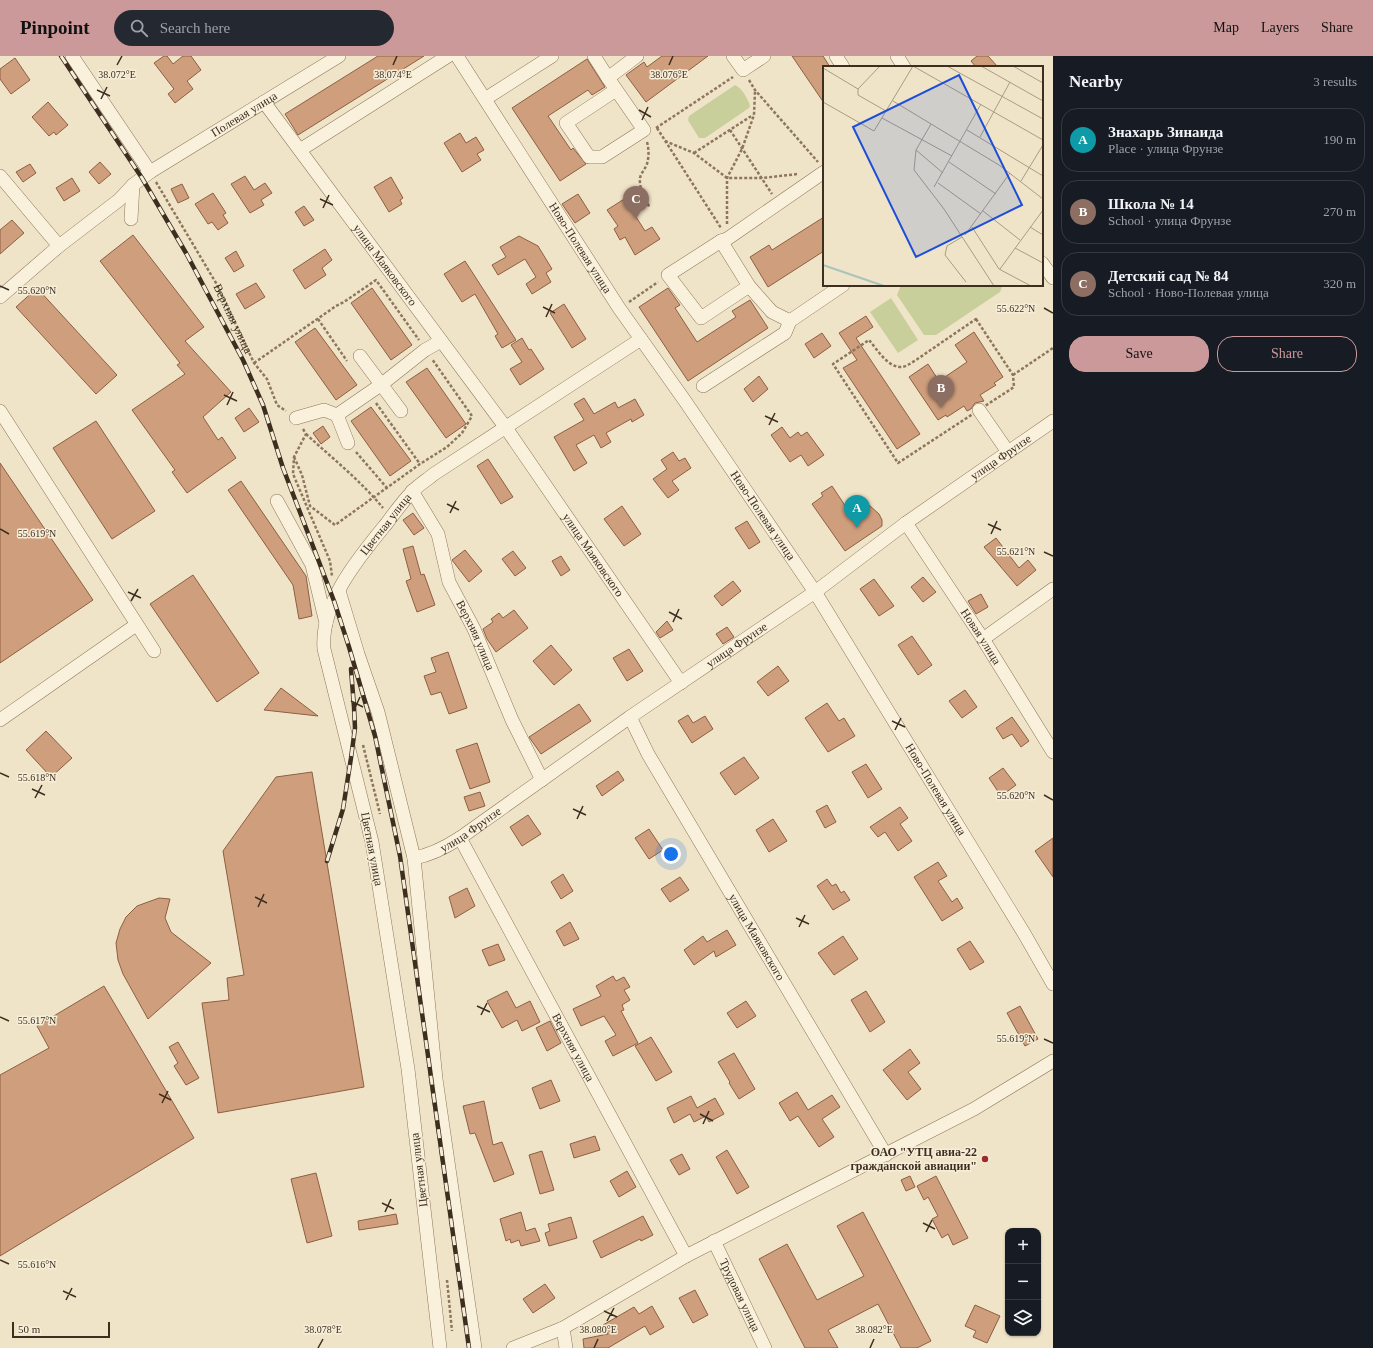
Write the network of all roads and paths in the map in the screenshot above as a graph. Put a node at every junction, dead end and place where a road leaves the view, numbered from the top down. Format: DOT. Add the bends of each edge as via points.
graph roads {
  1 [pos="72,56"];
  2 [pos="448,56"];
  3 [pos="457,56"];
  4 [pos="552,56"];
  5 [pos="594,56"];
  6 [pos="637,56"];
  7 [pos="733,56"];
  8 [pos="764,56"];
  9 [pos="836,56"];
  10 [pos="897,56"];
  11 [pos="332,58"];
  12 [pos="842,66"];
  13 [pos="903,66"];
  14 [pos="743,70"];
  15 [pos="608,78"];
  16 [pos="616,90"];
  17 [pos="755,90"];
  18 [pos="485,99"];
  19 [pos="264,102"];
  20 [pos="754,115"];
  21 [pos="657,128"];
  22 [pos="644,130"];
  23 [pos="730,130"];
  24 [pos="665,140"];
  25 [pos="742,149"];
  26 [pos="300,150"];
  27 [pos="694,153"];
  28 [pos="822,167"];
  29 [pos="150,172"];
  30 [pos="801,174"];
  31 [pos="0,176"];
  32 [pos="727,178"];
  33 [pos="762,178"];
  34 [pos="133,185"];
  35 [pos="778,203"];
  36 [pos="650,208"];
  37 [pos="131,219"];
  38 [pos="724,240"];
  39 [pos="59,246"];
  40 [pos="1043,264"];
  41 [pos="668,276"];
  42 [pos="1053,278"];
  43 [pos="376,280"];
  44 [pos="749,286"];
  45 [pos="842,286"];
  46 [pos="0,296"];
  47 [pos="620,308"];
  48 [pos="790,321"];
  49 [pos="641,339"];
  50 [pos="441,341"];
  51 [pos="1053,348"];
  52 [pos="360,356"];
  53 [pos="254,364"];
  54 [pos="1013,375"];
  55 [pos="382,384"];
  56 [pos="703,386"];
  57 [pos="979,410"];
  58 [pos="401,411"];
  59 [pos="0,412"];
  60 [pos="337,415"];
  61 [pos="472,416"];
  62 [pos="296,418"];
  63 [pos="1053,421"];
  64 [pos="506,428"];
  65 [pos="306,434"];
  66 [pos="348,443"];
  67 [pos="1008,452"];
  68 [pos="294,456"];
  69 [pos="387,488"];
  70 [pos="412,491"];
  71 [pos="374,497"];
  72 [pos="277,501"];
  73 [pos="392,517"];
  74 [pos="906,523"];
  75 [pos="1053,589"];
  76 [pos="339,591"];
  77 [pos="815,592"];
  78 [pos="326,623"];
  79 [pos="136,625"];
  80 [pos="983,639"];
  81 [pos="154,651"];
  82 [pos="681,683"];
  83 [pos="630,717"];
  84 [pos="0,720"];
  85 [pos="1053,752"];
  86 [pos="542,780"];
  87 [pos="460,838"];
  88 [pos="414,858"];
  89 [pos="1053,984"];
  90 [pos="1053,1061"];
  91 [pos="886,1155"];
  92 [pos="714,1241"];
  93 [pos="686,1256"];
  94 [pos="563,1328"];
  95 [pos="440,1348"];
  96 [pos="475,1348"];
  97 [pos="513,1348"];
  98 [pos="566,1348"];
  99 [pos="766,1348"];
  1 -- 29 [label="street"];
  2 -- 26 [label="street"];
  3 -- 18 [label="street, Ново-Полевая улица"];
  4 -- 18 [label="street"];
  5 -- 15 [label="street"];
  6 -- 15 [label="street"];
  7 -- 14 [label="street"];
  8 -- 14 [label="street"];
  9 -- 12 [label="street"];
  10 -- 13 [label="street"];
  11 -- 19 [label="street, Полевая улица"];
  14 -- 17 [label="path"];
  14 -- 21 [label="path"];
  15 -- 16 [label="street"];
  16 -- 22 [label="street"];
  16 -- 22 [label="street" via="566,123 589,157 602,157"];
  17 -- 20 [label="path"];
  17 -- 28 [label="path"];
  18 -- 47 [label="street, Ново-Полевая улица"];
  19 -- 26 [label="street, улица Маяковского"];
  19 -- 29 [label="street, Полевая улица"];
  20 -- 23 [label="path"];
  20 -- 25 [label="path"];
  21 -- 22 [label="path"];
  21 -- 24 [label="path"];
  22 -- 36 [label="path" via="649,149 640,186"];
  23 -- 25 [label="path"];
  23 -- 27 [label="path"];
  24 -- 27 [label="path"];
  24 -- 38 [label="path"];
  25 -- 32 [label="path"];
  25 -- 33 [label="path"];
  26 -- 50 [label="street, улица Маяковского"];
  27 -- 32 [label="path"];
  28 -- 35 [label="street"];
  29 -- 34 [label="street, Полевая улица"];
  29 -- 53 [label="path, Верхняя улица" via="216,283"];
  30 -- 33 [label="path"];
  31 -- 39 [label="street"];
  32 -- 33 [label="path"];
  32 -- 38 [label="path"];
  33 -- 35 [label="path"];
  34 -- 37 [label="street"];
  34 -- 39 [label="street, Полевая улица" via="119,200"];
  35 -- 38 [label="street"];
  38 -- 41 [label="street"];
  38 -- 44 [label="street"];
  39 -- 46 [label="street, Полевая улица"];
  40 -- 42 [label="street"];
  41 -- 44 [label="street" via="701,318"];
  41 -- 47 [label="path"];
  43 -- 53 [label="path"];
  44 -- 48 [label="street" via="772,312"];
  45 -- 48 [label="street"];
  47 -- 49 [label="street, Ново-Полевая улица"];
  48 -- 56 [label="street" via="785,333"];
  49 -- 64 [label="street"];
  49 -- 77 [label="street, Ново-Полевая улица"];
  50 -- 55 [label="street" via="425,350"];
  50 -- 64 [label="street, улица Маяковского"];
  51 -- 54 [label="path"];
  52 -- 55 [label="street"];
  53 -- 62 [label="path, Верхняя улица" via="267,379 277,405"];
  54 -- 57 [label="path" via="1014,387"];
  54 -- 57 [label="path" via="976,319 916,360 900,367 884,358 869,340 833,364 898,463"];
  55 -- 58 [label="street"];
  55 -- 60 [label="street"];
  57 -- 67 [label="street"];
  59 -- 79 [label="street"];
  60 -- 62 [label="street" via="324,410"];
  60 -- 66 [label="street"];
  61 -- 69 [label="path" via="462,433 446,447"];
  62 -- 65 [label="path, Верхняя улица"];
  63 -- 67 [label="street, улица Фрунзе"];
  64 -- 70 [label="street, Цветная улица"];
  64 -- 82 [label="street, улица Маяковского"];
  65 -- 68 [label="path"];
  65 -- 71 [label="path, Верхняя улица"];
  66 -- 69 [label="path"];
  67 -- 74 [label="street, улица Фрунзе"];
  68 -- 71 [label="path" via="310,506 335,525"];
  68 -- 76 [label="path" via="293,474 330,561"];
  69 -- 71 [label="path"];
  70 -- 73 [label="street, Цветная улица"];
  70 -- 86 [label="street, Верхняя улица" via="438,534 449,582 474,630 512,720"];
  71 -- 73 [label="path, Верхняя улица"];
  72 -- 78 [label="street" via="312,565"];
  73 -- 76 [label="street, Цветная улица" via="362,554"];
  74 -- 77 [label="street, улица Фрунзе"];
  74 -- 80 [label="street, Новая улица"];
  75 -- 80 [label="street"];
  76 -- 78 [label="street, Цветная улица"];
  76 -- 88 [label="street" via="378,712"];
  77 -- 82 [label="street, улица Фрунзе"];
  77 -- 89 [label="street, Ново-Полевая улица"];
  78 -- 95 [label="street, Цветная улица" via="324,649 372,842 390,952 408,1068"];
  79 -- 81 [label="street"];
  79 -- 84 [label="street"];
  80 -- 85 [label="street, Новая улица"];
  82 -- 83 [label="street, улица Фрунзе"];
  83 -- 86 [label="street, улица Фрунзе"];
  83 -- 91 [label="street, улица Маяковского" via="652,761"];
  86 -- 87 [label="street, улица Фрунзе"];
  87 -- 88 [label="street, улица Фрунзе" via="444,848"];
  87 -- 93 [label="street, Верхняя улица"];
  88 -- 96 [label="street" via="436,1079"];
  90 -- 91 [label="street" via="974,1109"];
  91 -- 92 [label="street"];
  92 -- 93 [label="street"];
  92 -- 99 [label="street, Трудовая улица"];
  93 -- 94 [label="street"];
  94 -- 97 [label="street"];
  94 -- 98 [label="street"];
}
